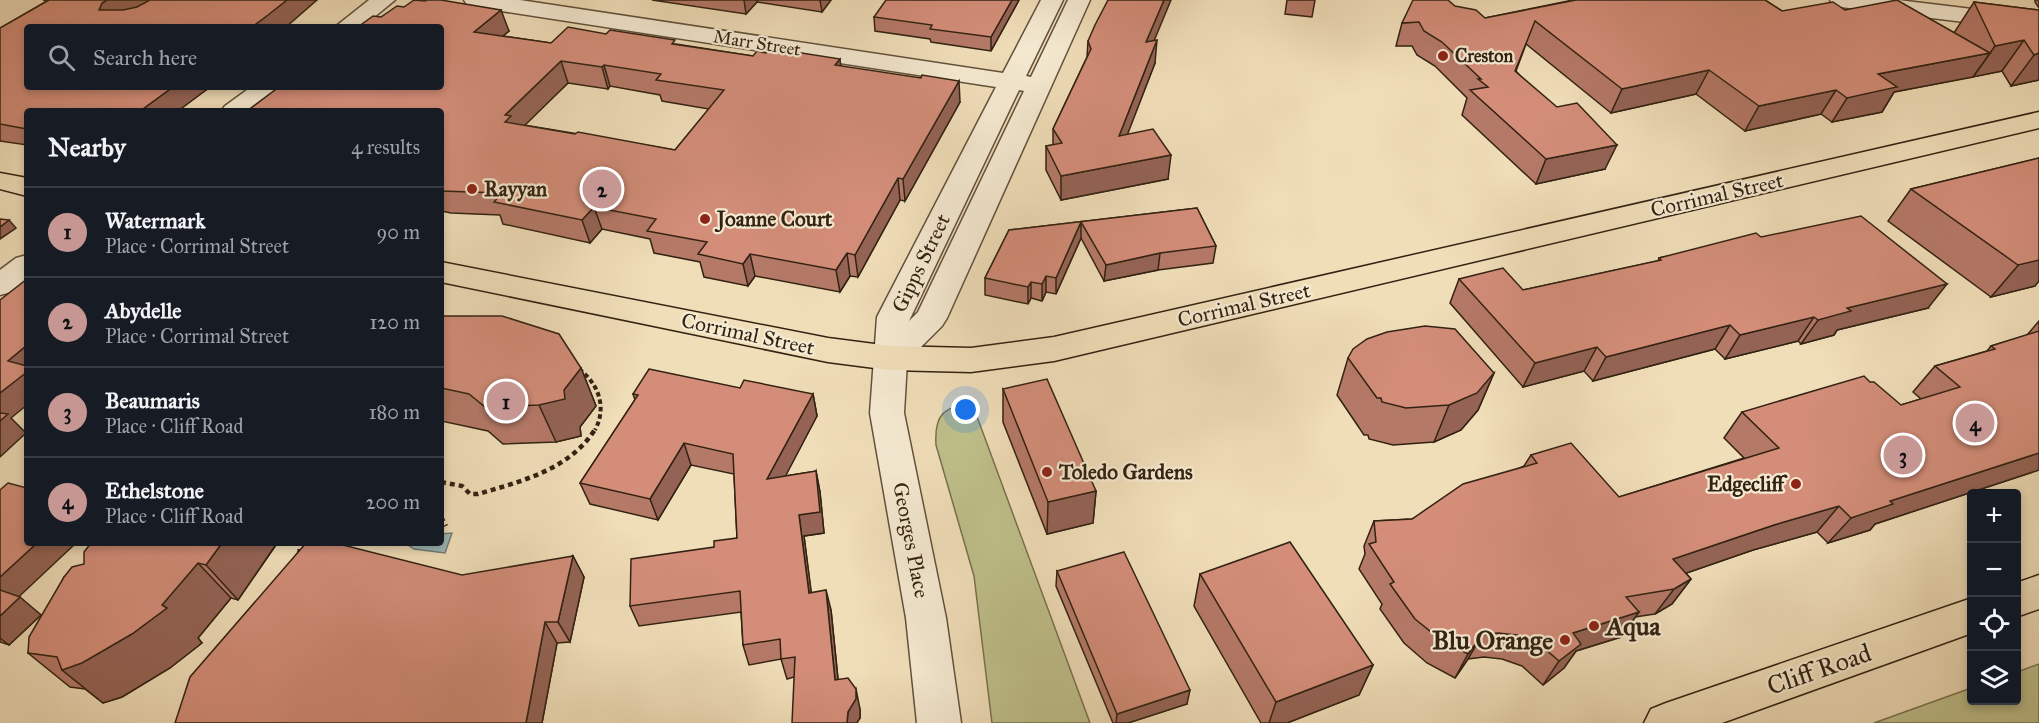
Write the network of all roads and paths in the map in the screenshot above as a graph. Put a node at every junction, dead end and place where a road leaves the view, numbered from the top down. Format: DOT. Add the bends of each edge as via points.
graph roads {
  1 [pos="384,0"];
  2 [pos="475,0"];
  3 [pos="1052,0"];
  4 [pos="1079,0"];
  5 [pos="1841,0"];
  6 [pos="351,24"];
  7 [pos="2039,24"];
  8 [pos="1010,82"];
  9 [pos="1040,86"];
  10 [pos="263,90"];
  11 [pos="238,108"];
  12 [pos="2039,120"];
  13 [pos="0,181"];
  14 [pos="24,186"];
  15 [pos="24,267"];
  16 [pos="444,273"];
  17 [pos="0,285"];
  18 [pos="890,358"];
  19 [pos="574,367"];
  20 [pos="444,483"];
  21 [pos="444,522"];
  22 [pos="447,526"];
  23 [pos="300,546"];
  24 [pos="297,562"];
  25 [pos="2039,592"];
  26 [pos="2021,598"];
  27 [pos="1967,616"];
  28 [pos="939,723"];
  29 [pos="1666,723"];
  1 -- 6 [label="street"];
  2 -- 8 [label="street, Marr Street"];
  3 -- 8 [label="street, Gipps Street"];
  4 -- 9 [label="street, Gipps Street"];
  5 -- 7 [label="street"];
  8 -- 9 [label="street, Marr Street"];
  8 -- 18 [label="street, Gipps Street" via="893,316"];
  9 -- 18 [label="street, Gipps Street" via="931,318"];
  10 -- 11 [label="street"];
  12 -- 18 [label="main road, Corrimal Street" via="1054,349 971,360"];
  13 -- 14 [label="main road"];
  15 -- 17 [label="street"];
  16 -- 18 [label="main road, Corrimal Street" via="828,350"];
  18 -- 28 [label="street, Georges Place" via="887,413 926,618"];
  19 -- 20 [label="path" via="591,381 602,406 602,417 573,456 552,469 478,494"];
  21 -- 22 [label="path"];
  23 -- 24 [label="path"];
  25 -- 26 [label="main road"];
  27 -- 29 [label="main road, Cliff Road"];
}
